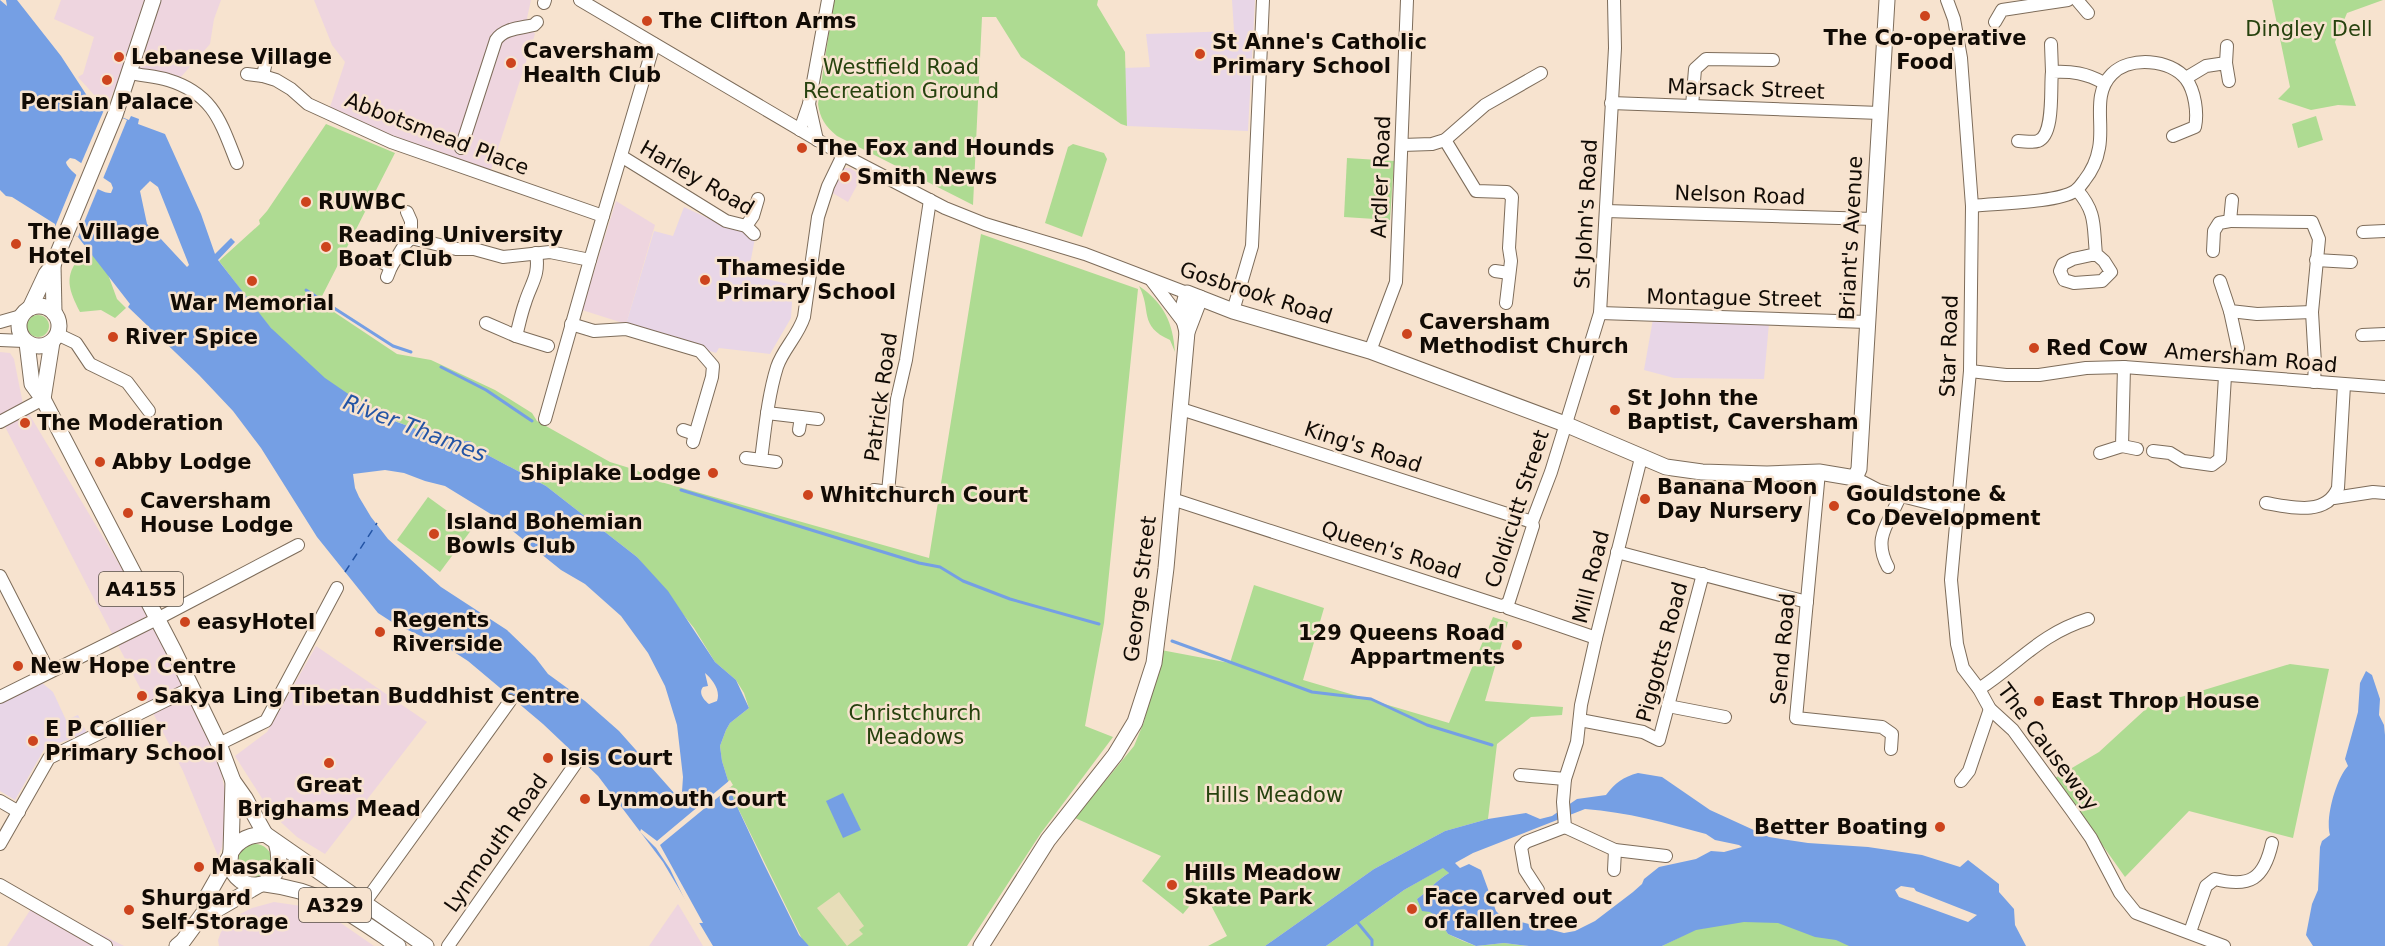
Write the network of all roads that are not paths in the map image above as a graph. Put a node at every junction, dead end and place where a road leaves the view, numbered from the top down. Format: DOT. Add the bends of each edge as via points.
graph roads {
  1 [pos="153,0"];
  2 [pos="580,0"];
  3 [pos="828,0"];
  4 [pos="1263,0"];
  5 [pos="1407,0"];
  6 [pos="1614,0"];
  7 [pos="1887,0"];
  8 [pos="1947,0"];
  9 [pos="2068,0"];
  10 [pos="2077,0"];
  11 [pos="2088,13"];
  12 [pos="537,22"];
  13 [pos="1995,22"];
  14 [pos="654,44"];
  15 [pos="2050,44"];
  16 [pos="2227,46"];
  17 [pos="1773,60"];
  18 [pos="266,61"];
  19 [pos="2226,63"];
  20 [pos="2052,72"];
  21 [pos="131,73"];
  22 [pos="1541,73"];
  23 [pos="247,74"];
  24 [pos="263,76"];
  25 [pos="2186,78"];
  26 [pos="2229,81"];
  27 [pos="2104,83"];
  28 [pos="809,104"];
  29 [pos="1611,104"];
  30 [pos="1692,106"];
  31 [pos="1880,113"];
  32 [pos="800,130"];
  33 [pos="2173,136"];
  34 [pos="817,140"];
  35 [pos="1445,140"];
  36 [pos="2018,141"];
  37 [pos="1402,145"];
  38 [pos="461,148"];
  39 [pos="843,155"];
  40 [pos="621,156"];
  41 [pos="237,163"];
  42 [pos="2077,190"];
  43 [pos="758,199"];
  44 [pos="930,200"];
  45 [pos="2232,200"];
  46 [pos="1972,206"];
  47 [pos="1606,211"];
  48 [pos="407,212"];
  49 [pos="603,216"];
  50 [pos="1874,219"];
  51 [pos="2230,221"];
  52 [pos="2385,231"];
  53 [pos="2363,232"];
  54 [pos="411,238"];
  55 [pos="2213,251"];
  56 [pos="537,253"];
  57 [pos="2096,254"];
  58 [pos="378,260"];
  59 [pos="590,260"];
  60 [pos="2316,260"];
  61 [pos="2351,262"];
  62 [pos="53,265"];
  63 [pos="1495,271"];
  64 [pos="1509,273"];
  65 [pos="1151,280"];
  66 [pos="2220,281"];
  67 [pos="1194,296"];
  68 [pos="1506,303"];
  69 [pos="1233,311"];
  70 [pos="2230,311"];
  71 [pos="25,312"];
  72 [pos="54,312"];
  73 [pos="2312,312"];
  74 [pos="1600,313"];
  75 [pos="0,322"];
  76 [pos="1868,322"];
  77 [pos="486,323"];
  78 [pos="571,324"];
  79 [pos="1186,328"];
  80 [pos="2362,334"];
  81 [pos="2385,334"];
  82 [pos="516,336"];
  83 [pos="55,338"];
  84 [pos="0,340"];
  85 [pos="26,342"];
  86 [pos="548,346"];
  87 [pos="2238,348"];
  88 [pos="1370,351"];
  89 [pos="2124,367"];
  90 [pos="1970,371"];
  91 [pos="2225,376"];
  92 [pos="2314,382"];
  93 [pos="2344,385"];
  94 [pos="2385,387"];
  95 [pos="43,399"];
  96 [pos="1181,409"];
  97 [pos="149,411"];
  98 [pos="768,413"];
  99 [pos="801,417"];
  100 [pos="545,419"];
  101 [pos="818,419"];
  102 [pos="0,422"];
  103 [pos="1565,424"];
  104 [pos="799,430"];
  105 [pos="690,435"];
  106 [pos="2122,446"];
  107 [pos="2137,449"];
  108 [pos="2153,451"];
  109 [pos="2100,453"];
  110 [pos="746,458"];
  111 [pos="1641,458"];
  112 [pos="761,460"];
  113 [pos="776,462"];
  114 [pos="1819,471"];
  115 [pos="1856,478"];
  116 [pos="874,490"];
  117 [pos="888,492"];
  118 [pos="2385,493"];
  119 [pos="903,494"];
  120 [pos="1900,496"];
  121 [pos="2334,498"];
  122 [pos="1172,499"];
  123 [pos="2266,503"];
  124 [pos="1957,510"];
  125 [pos="1532,522"];
  126 [pos="298,545"];
  127 [pos="1617,552"];
  128 [pos="1888,567"];
  129 [pos="1703,574"];
  130 [pos="0,576"];
  131 [pos="337,588"];
  132 [pos="1807,602"];
  133 [pos="1506,605"];
  134 [pos="157,619"];
  135 [pos="2088,620"];
  136 [pos="1596,638"];
  137 [pos="49,672"];
  138 [pos="191,688"];
  139 [pos="1979,688"];
  140 [pos="0,697"];
  141 [pos="510,701"];
  142 [pos="1668,706"];
  143 [pos="1990,709"];
  144 [pos="1725,717"];
  145 [pos="1580,720"];
  146 [pos="219,744"];
  147 [pos="1891,749"];
  148 [pos="576,763"];
  149 [pos="1520,775"];
  150 [pos="1565,778"];
  151 [pos="233,781"];
  152 [pos="1961,781"];
  153 [pos="0,801"];
  154 [pos="19,812"];
  155 [pos="1565,824"];
  156 [pos="270,838"];
  157 [pos="2272,843"];
  158 [pos="0,844"];
  159 [pos="1616,850"];
  160 [pos="230,854"];
  161 [pos="1666,856"];
  162 [pos="1614,870"];
  163 [pos="1547,879"];
  164 [pos="0,885"];
  165 [pos="262,885"];
  166 [pos="365,902"];
  167 [pos="205,911"];
  168 [pos="2190,932"];
  169 [pos="181,944"];
  170 [pos="106,946"];
  171 [pos="398,946"];
  172 [pos="426,946"];
  173 [pos="448,946"];
  174 [pos="981,946"];
  175 [pos="2224,946"];
  1 -- 21 [label="main road"];
  2 -- 14 [label="street, Gosbrook Road"];
  3 -- 28 [label="street"];
  4 -- 69 [label="street" via="1252,246"];
  5 -- 37 [label="street, Ardler Road"];
  6 -- 29 [label="street, St John's Road"];
  7 -- 31 [label="main road, Briant's Avenue"];
  8 -- 46 [label="street, Star Road" via="1961,58"];
  9 -- 13 [label="street" via="1997,9"];
  10 -- 11 [label="street"];
  12 -- 38 [label="street" via="500,34 496,40"];
  14 -- 32 [label="street, Gosbrook Road"];
  14 -- 40 [label="street"];
  15 -- 20 [label="street"];
  16 -- 19 [label="street"];
  17 -- 30 [label="street" via="1706,59 1695,69"];
  18 -- 24 [label="street"];
  19 -- 25 [label="street" via="2206,66"];
  19 -- 26 [label="street"];
  20 -- 27 [label="street" via="2074,71"];
  20 -- 36 [label="street" via="2050,118 2044,136 2038,141"];
  21 -- 41 [label="street" via="186,87 211,105"];
  21 -- 62 [label="main road"];
  22 -- 35 [label="street" via="1485,105"];
  23 -- 24 [label="street, Abbotsmead Place"];
  24 -- 49 [label="street, Abbotsmead Place" via="291,89 308,104 391,142"];
  25 -- 27 [label="street" via="2173,69 2149,62 2128,63"];
  25 -- 33 [label="street" via="2198,116 2195,127"];
  27 -- 42 [label="street" via="2099,146 2092,170"];
  28 -- 32 [label="street"];
  28 -- 34 [label="street"];
  29 -- 30 [label="street, Marsack Street"];
  29 -- 47 [label="street, St John's Road"];
  30 -- 31 [label="street, Marsack Street"];
  31 -- 50 [label="main road, Briant's Avenue"];
  32 -- 34 [label="street, Gosbrook Road"];
  34 -- 39 [label="street, Gosbrook Road"];
  35 -- 37 [label="street"];
  35 -- 64 [label="street" via="1476,190 1507,192 1512,197"];
  37 -- 88 [label="street, Ardler Road" via="1396,282"];
  39 -- 44 [label="street, Gosbrook Road"];
  39 -- 98 [label="street" via="818,217 804,317 778,364"];
  40 -- 43 [label="street, Harley Road" via="726,220 750,230"];
  40 -- 49 [label="street"];
  42 -- 46 [label="street" via="2034,200"];
  42 -- 57 [label="street" via="2093,213"];
  44 -- 65 [label="street, Gosbrook Road" via="985,224 1085,254"];
  44 -- 117 [label="street, Patrick Road" via="897,399"];
  45 -- 51 [label="street"];
  46 -- 90 [label="street, Star Road"];
  47 -- 50 [label="street, Nelson Road"];
  47 -- 74 [label="street, St John's Road"];
  48 -- 54 [label="street"];
  49 -- 59 [label="street"];
  50 -- 76 [label="main road, Briant's Avenue"];
  51 -- 55 [label="street" via="2219,223 2214,231"];
  51 -- 60 [label="street" via="2312,222 2319,239"];
  52 -- 53 [label="street"];
  54 -- 56 [label="street" via="503,257"];
  54 -- 58 [label="street" via="389,272"];
  56 -- 59 [label="street" via="562,253"];
  56 -- 82 [label="street" via="535,281"];
  59 -- 78 [label="street"];
  60 -- 61 [label="street"];
  60 -- 73 [label="street"];
  62 -- 71 [label="main road"];
  62 -- 72 [label="main road"];
  63 -- 64 [label="street"];
  64 -- 68 [label="street"];
  65 -- 67 [label="street, Gosbrook Road"];
  65 -- 79 [label="street"];
  66 -- 70 [label="street"];
  67 -- 69 [label="main road, Gosbrook Road"];
  67 -- 79 [label="main road, George Street"];
  69 -- 88 [label="main road, Gosbrook Road"];
  70 -- 73 [label="street"];
  70 -- 87 [label="street"];
  71 -- 72 [label="main road" via="40,306"];
  71 -- 75 [label="street"];
  71 -- 85 [label="main road" via="18,329"];
  72 -- 83 [label="main road" via="59,324"];
  73 -- 92 [label="street"];
  74 -- 76 [label="street, Montague Street"];
  74 -- 103 [label="street, St John's Road"];
  76 -- 115 [label="main road, Briant's Avenue"];
  77 -- 82 [label="street"];
  78 -- 100 [label="street" via="560,390"];
  78 -- 105 [label="street" via="594,331 626,329 700,351 713,366 712,378"];
  79 -- 96 [label="main road, George Street"];
  80 -- 81 [label="street"];
  82 -- 86 [label="street"];
  83 -- 85 [label="main road" via="39,347"];
  83 -- 95 [label="main road"];
  83 -- 97 [label="street" via="76,343 90,364 127,381"];
  84 -- 85 [label="street"];
  85 -- 95 [label="main road, A4155" via="32,384"];
  88 -- 103 [label="main road, Gosbrook Road"];
  89 -- 90 [label="street, Amersham Road" via="2038,375"];
  89 -- 91 [label="street, Amersham Road"];
  89 -- 106 [label="street"];
  90 -- 124 [label="street, Star Road"];
  91 -- 92 [label="street, Amersham Road"];
  91 -- 108 [label="street" via="2220,459 2212,465"];
  92 -- 93 [label="street, Amersham Road"];
  93 -- 94 [label="street, Amersham Road"];
  93 -- 121 [label="street" via="2338,488"];
  95 -- 102 [label="street"];
  95 -- 134 [label="main road, A4155"];
  96 -- 122 [label="main road, George Street"];
  96 -- 125 [label="street, King's Road"];
  98 -- 99 [label="street"];
  98 -- 112 [label="street"];
  99 -- 101 [label="street"];
  99 -- 104 [label="street"];
  103 -- 111 [label="main road, Gosbrook Road"];
  103 -- 125 [label="street, Coldicutt Street"];
  106 -- 107 [label="street"];
  106 -- 109 [label="street"];
  110 -- 112 [label="street"];
  111 -- 114 [label="main road, Gosbrook Road" via="1666,467 1702,472"];
  111 -- 127 [label="street, Mill Road"];
  112 -- 113 [label="street"];
  114 -- 115 [label="main road, Gosbrook Road"];
  114 -- 132 [label="street, Send Road"];
  115 -- 120 [label="street, Gosbrook Road"];
  116 -- 117 [label="street"];
  117 -- 119 [label="street"];
  118 -- 121 [label="street"];
  120 -- 124 [label="street, Gosbrook Road"];
  120 -- 128 [label="street" via="1882,532 1881,553"];
  121 -- 123 [label="street" via="2320,506 2299,508"];
  122 -- 133 [label="street, Queen's Road"];
  122 -- 174 [label="main road, George Street" via="1154,663 1135,722 1115,755 1048,840"];
  124 -- 139 [label="street, Star Road" via="1952,609 1964,668"];
  125 -- 133 [label="street, Coldicutt Street"];
  126 -- 134 [label="street"];
  127 -- 129 [label="street"];
  127 -- 136 [label="street, Mill Road"];
  129 -- 132 [label="street"];
  129 -- 142 [label="street, Piggotts Road"];
  130 -- 137 [label="street"];
  131 -- 146 [label="street" via="266,721"];
  132 -- 147 [label="street, Send Road" via="1796,718 1882,727 1892,734"];
  133 -- 136 [label="street, Queen's Road"];
  134 -- 137 [label="street"];
  134 -- 138 [label="main road, A4155"];
  135 -- 139 [label="street" via="2052,634"];
  136 -- 145 [label="street, Mill Road"];
  137 -- 140 [label="street"];
  138 -- 146 [label="main road, A4155"];
  138 -- 154 [label="street" via="49,759"];
  139 -- 143 [label="street, The Causeway"];
  141 -- 166 [label="street"];
  142 -- 144 [label="street"];
  142 -- 145 [label="street, Piggotts Road" via="1659,740 1643,732"];
  143 -- 152 [label="street" via="1969,771"];
  143 -- 168 [label="street, The Causeway" via="2013,730 2073,811 2120,893 2136,913"];
  145 -- 150 [label="street, Mill Road"];
  146 -- 151 [label="main road, A4155"];
  148 -- 173 [label="street, Lynmouth Road"];
  149 -- 150 [label="street"];
  150 -- 155 [label="street, Mill Road"];
  151 -- 156 [label="main road, A4155"];
  151 -- 160 [label="main road, A4155"];
  153 -- 154 [label="street"];
  154 -- 158 [label="street"];
  155 -- 159 [label="street"];
  155 -- 163 [label="street" via="1521,847 1525,870 1535,885"];
  156 -- 160 [label="main road" via="255,835 243,839"];
  156 -- 165 [label="main road" via="279,854 278,869"];
  156 -- 166 [label="main road, A329"];
  157 -- 168 [label="street" via="2268,861 2254,878 2236,884 2215,879 2206,886"];
  159 -- 161 [label="street"];
  159 -- 162 [label="street"];
  160 -- 165 [label="main road" via="239,880"];
  160 -- 167 [label="main road" via="206,900"];
  164 -- 170 [label="street"];
  165 -- 167 [label="main road" via="216,910"];
  165 -- 171 [label="main road, A329" via="286,886 313,894 345,910"];
  166 -- 172 [label="main road, A329"];
  167 -- 169 [label="main road"];
  168 -- 175 [label="street, The Causeway"];
}
